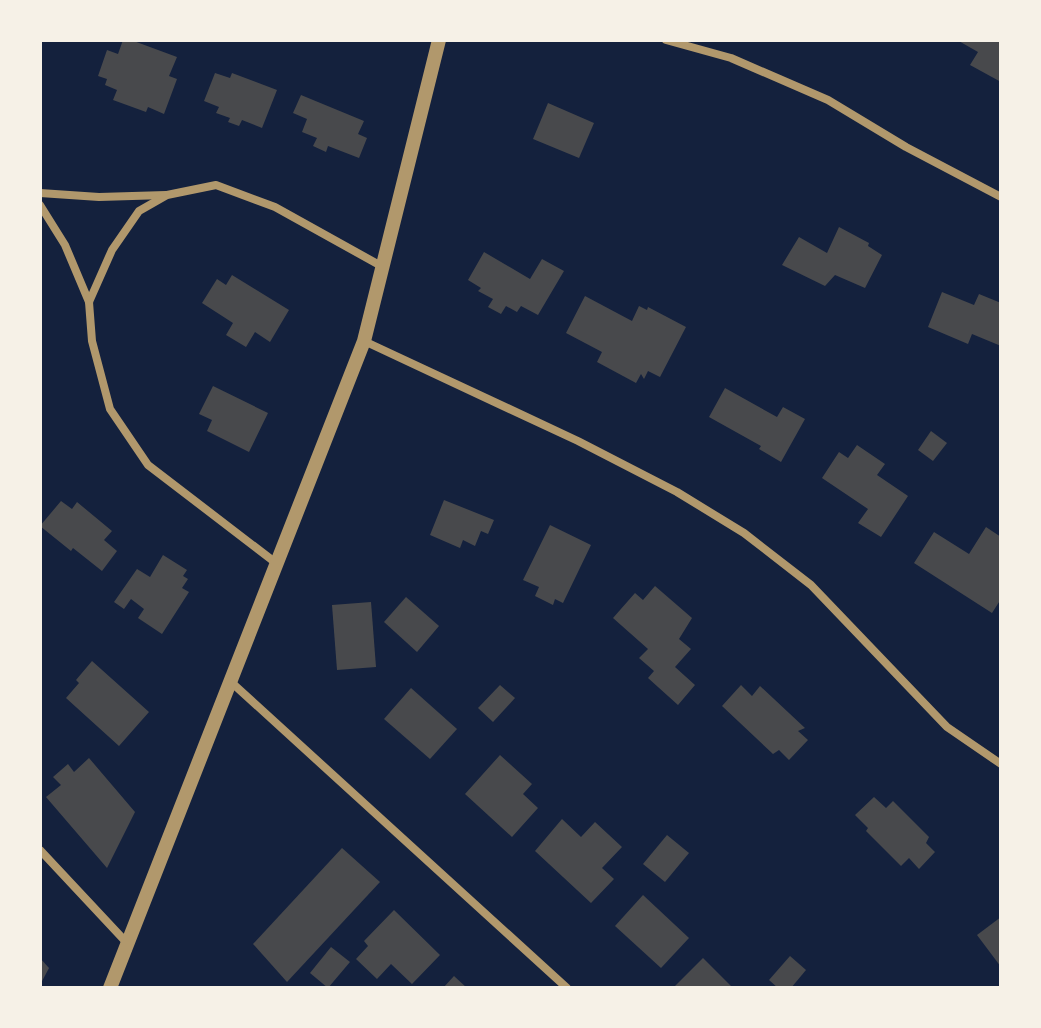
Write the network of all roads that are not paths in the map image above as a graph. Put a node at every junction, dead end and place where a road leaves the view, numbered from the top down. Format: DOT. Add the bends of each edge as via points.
graph roads {
  1 [pos="439,40"];
  2 [pos="666,40"];
  3 [pos="40,193"];
  4 [pos="167,195"];
  5 [pos="1001,197"];
  6 [pos="40,205"];
  7 [pos="384,267"];
  8 [pos="89,302"];
  9 [pos="364,341"];
  10 [pos="276,563"];
  11 [pos="231,682"];
  12 [pos="1001,764"];
  13 [pos="40,850"];
  14 [pos="128,944"];
  15 [pos="110,988"];
  16 [pos="567,988"];
  1 -- 7 [label="street"];
  2 -- 5 [label="street" via="731,58 828,100"];
  3 -- 4 [label="street"];
  4 -- 7 [label="street" via="216,185 275,207"];
  4 -- 8 [label="street" via="139,211 112,250"];
  6 -- 8 [label="street" via="65,245"];
  7 -- 9 [label="street"];
  8 -- 10 [label="street" via="92,341 110,409 148,465"];
  9 -- 10 [label="street"];
  9 -- 12 [label="street" via="578,441 744,533 811,585 947,727"];
  10 -- 11 [label="street"];
  11 -- 14 [label="street"];
  11 -- 16 [label="street"];
  13 -- 14 [label="street"];
  14 -- 15 [label="street"];
}
